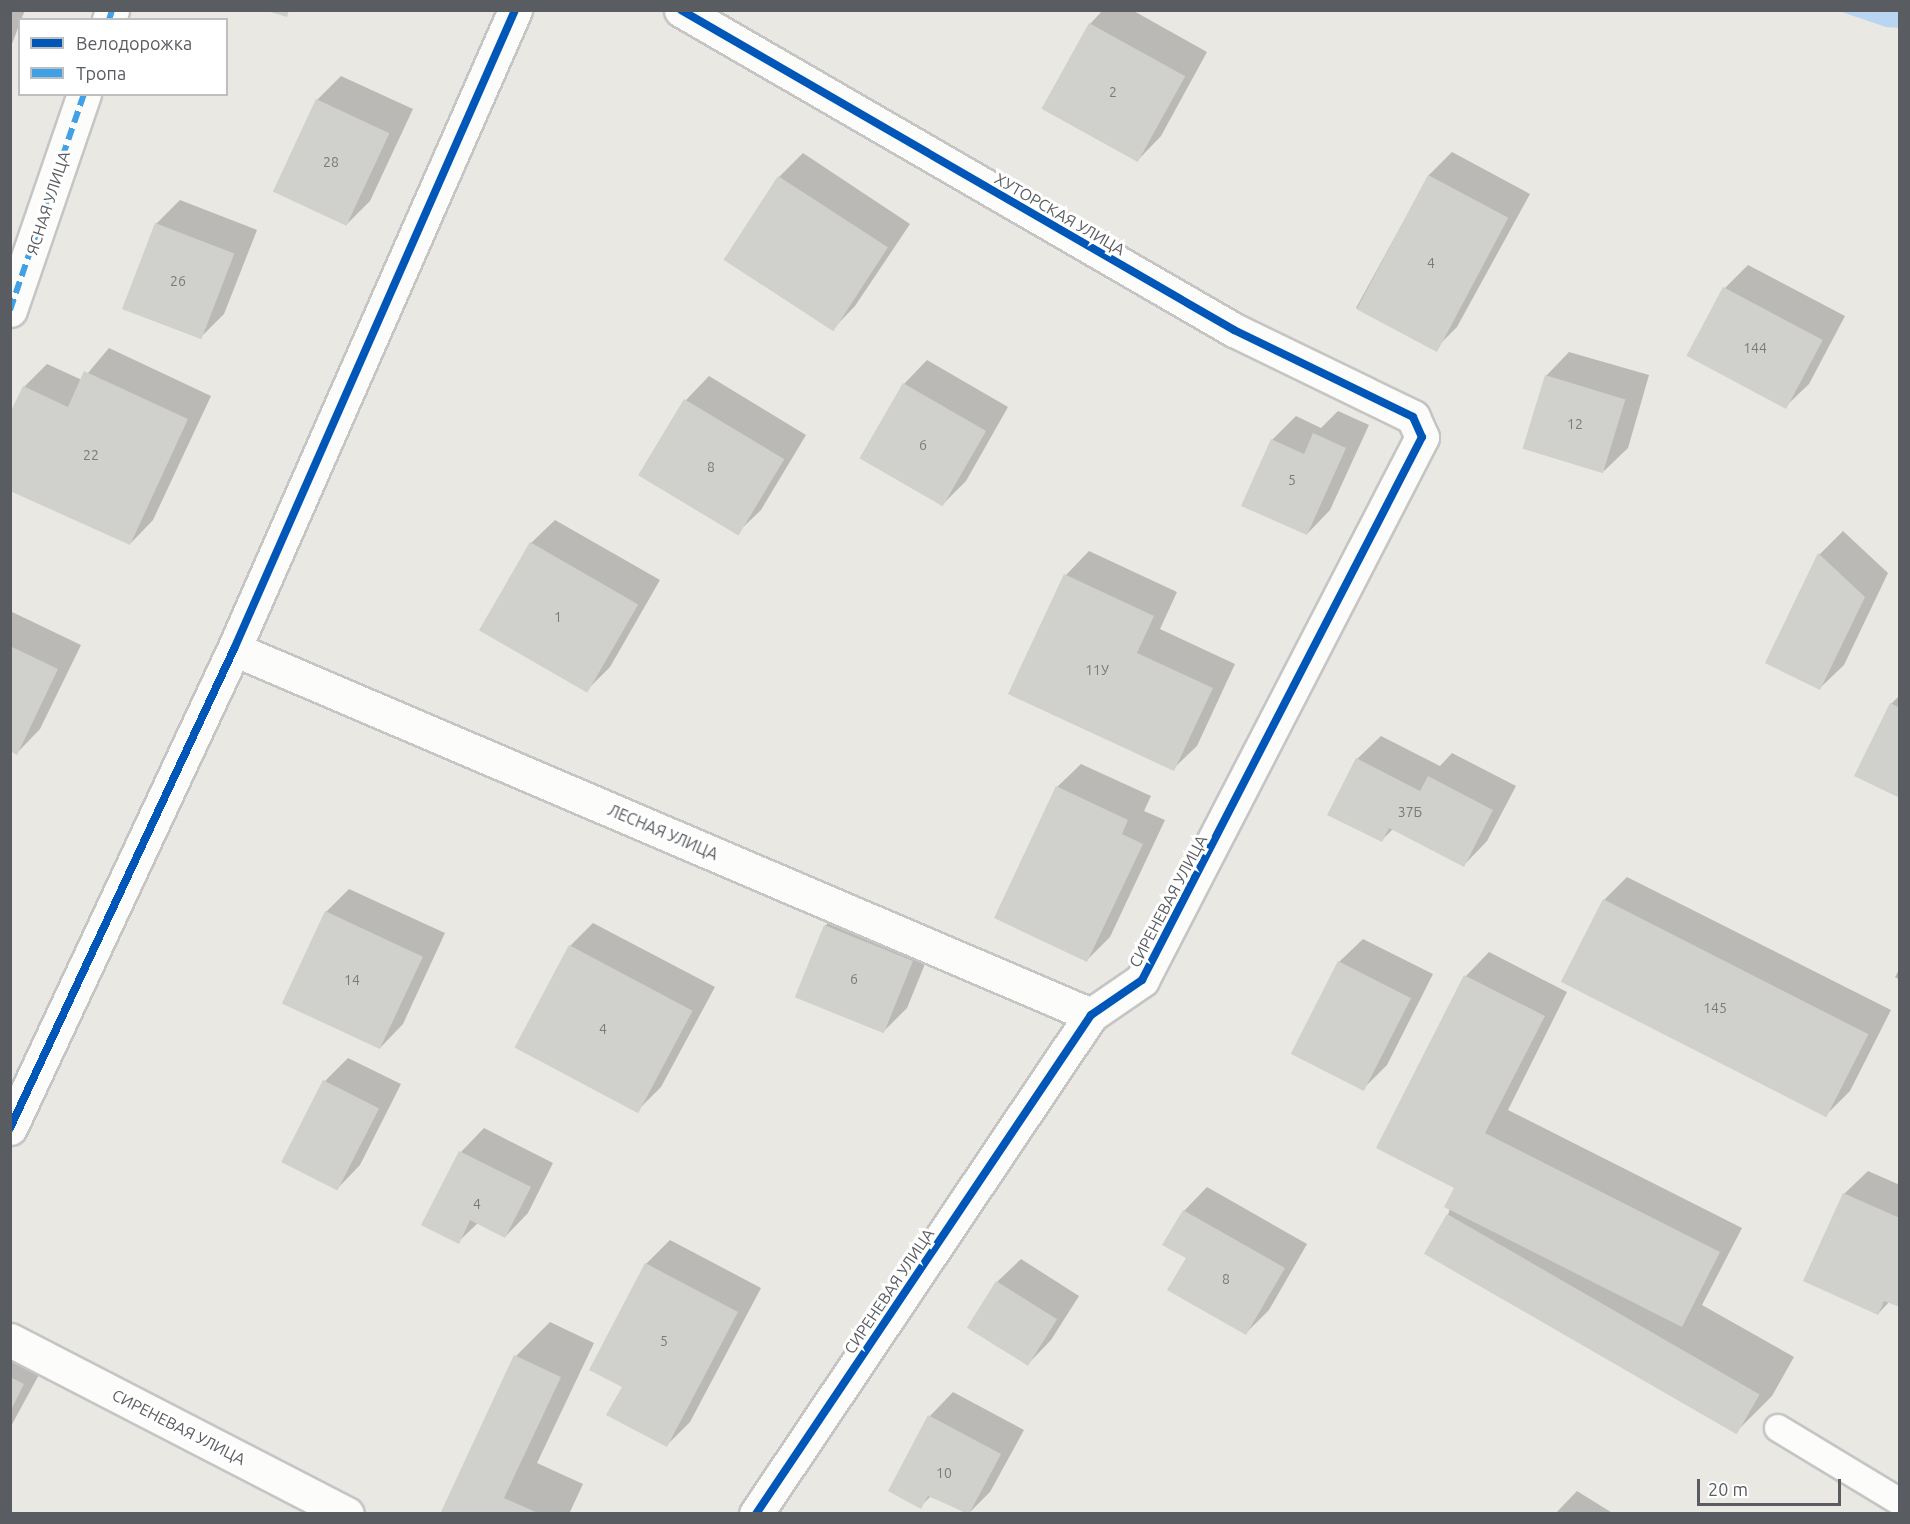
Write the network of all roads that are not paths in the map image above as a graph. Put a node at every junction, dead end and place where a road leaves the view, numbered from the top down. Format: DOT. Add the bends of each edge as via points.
graph roads {
  1 [pos="515,10"];
  2 [pos="681,10"];
  3 [pos="83,96"];
  4 [pos="10,310"];
  5 [pos="1422,437"];
  6 [pos="234,649"];
  7 [pos="1091,1016"];
  8 [pos="10,1128"];
  9 [pos="10,1340"];
  10 [pos="1778,1428"];
  11 [pos="1899,1502"];
  12 [pos="347,1514"];
  13 [pos="756,1514"];
  1 -- 6 [label="street"];
  2 -- 5 [label="street, ХУТОРСКАЯ УЛИЦА" via="1234,330 1413,417"];
  3 -- 4 [label="street, ЯСНАЯ УЛИЦА"];
  5 -- 7 [label="street, СИРЕНЕВАЯ УЛИЦА" via="1142,980"];
  6 -- 7 [label="street, ЛЕСНАЯ УЛИЦА"];
  6 -- 8 [label="street"];
  7 -- 13 [label="street, СИРЕНЕВАЯ УЛИЦА"];
  9 -- 12 [label="street, СИРЕНЕВАЯ УЛИЦА"];
  10 -- 11 [label="lane"];
}
